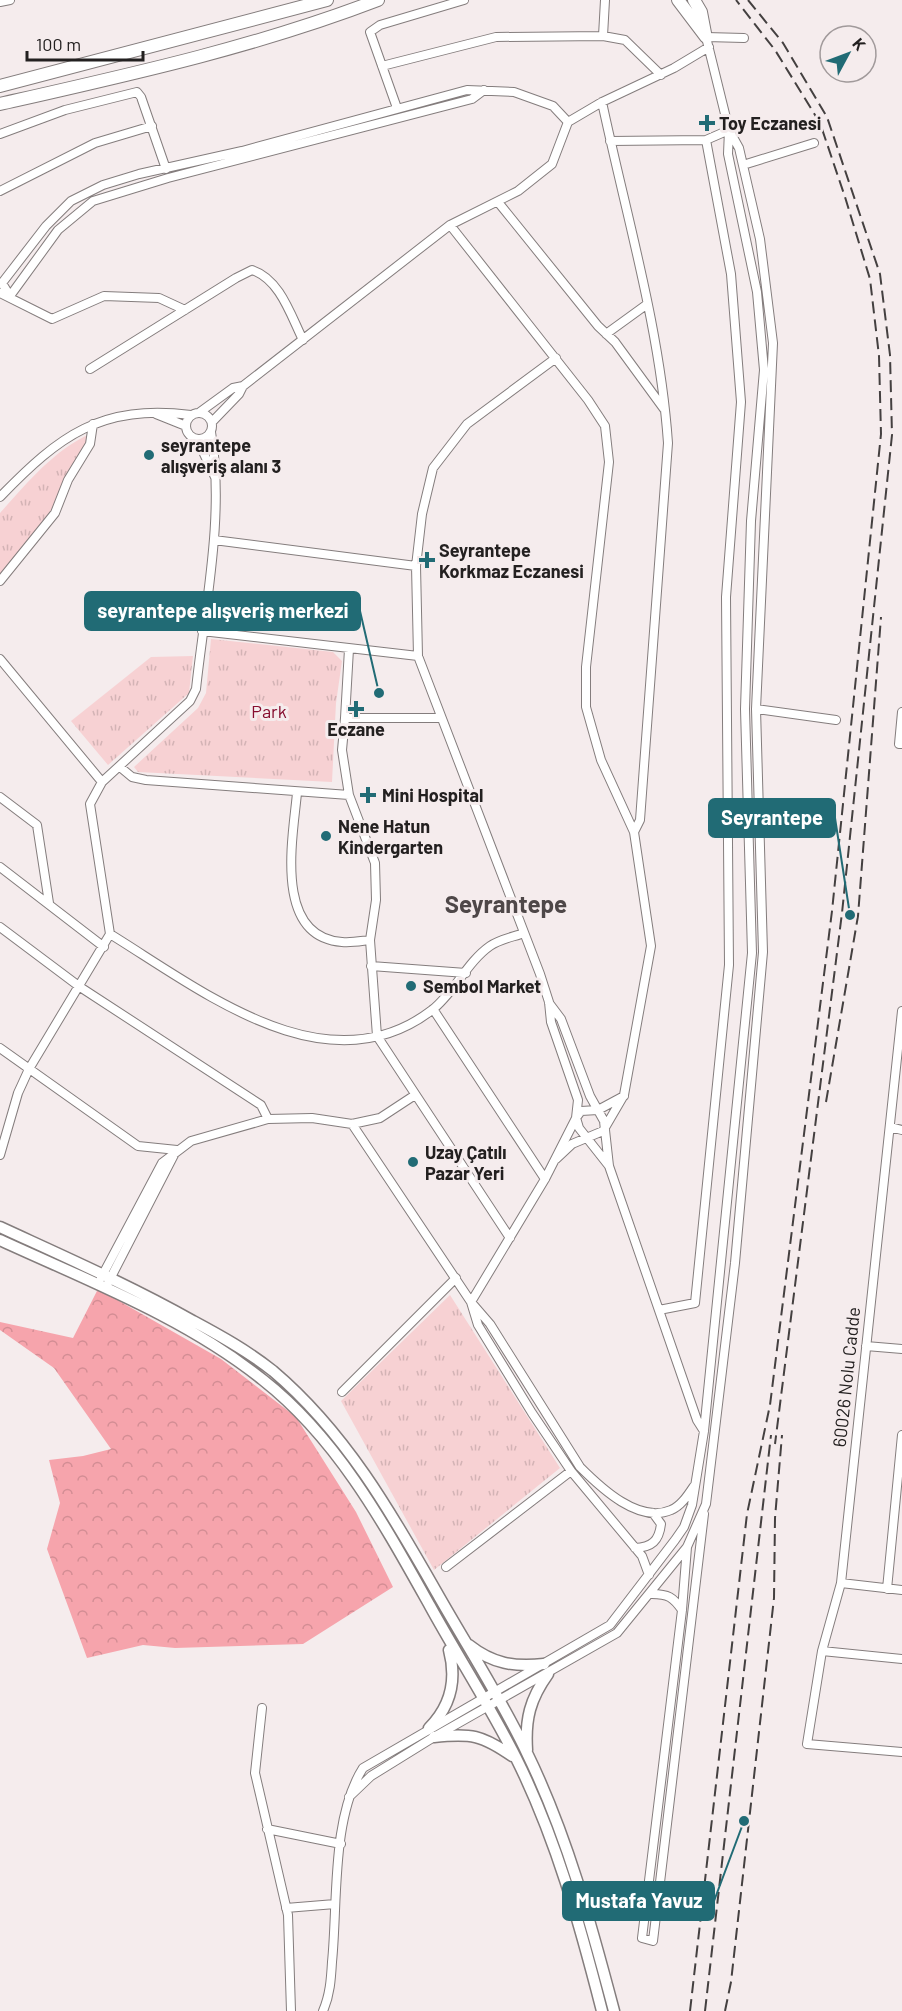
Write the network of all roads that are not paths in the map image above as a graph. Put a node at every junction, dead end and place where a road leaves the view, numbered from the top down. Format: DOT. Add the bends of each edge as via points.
graph roads {
  1 [pos="10,0"];
  2 [pos="327,0"];
  3 [pos="378,0"];
  4 [pos="464,0"];
  5 [pos="605,0"];
  6 [pos="678,0"];
  7 [pos="685,0"];
  8 [pos="694,0"];
  9 [pos="0,2"];
  10 [pos="299,4"];
  11 [pos="603,36"];
  12 [pos="744,38"];
  13 [pos="707,42"];
  14 [pos="382,66"];
  15 [pos="661,75"];
  16 [pos="0,86"];
  17 [pos="484,90"];
  18 [pos="602,102"];
  19 [pos="0,104"];
  20 [pos="397,108"];
  21 [pos="568,122"];
  22 [pos="152,126"];
  23 [pos="729,130"];
  24 [pos="0,134"];
  25 [pos="706,140"];
  26 [pos="610,141"];
  27 [pos="814,143"];
  28 [pos="743,165"];
  29 [pos="166,169"];
  30 [pos="0,191"];
  31 [pos="498,202"];
  32 [pos="450,225"];
  33 [pos="0,293"];
  34 [pos="10,296"];
  35 [pos="646,305"];
  36 [pos="185,310"];
  37 [pos="606,334"];
  38 [pos="303,340"];
  39 [pos="556,358"];
  40 [pos="90,369"];
  41 [pos="243,386"];
  42 [pos="666,411"];
  43 [pos="156,414"];
  44 [pos="195,414"];
  45 [pos="212,422"];
  46 [pos="93,424"];
  47 [pos="186,426"];
  48 [pos="211,432"];
  49 [pos="197,439"];
  50 [pos="215,477"];
  51 [pos="0,497"];
  52 [pos="214,540"];
  53 [pos="416,566"];
  54 [pos="0,581"];
  55 [pos="202,632"];
  56 [pos="349,649"];
  57 [pos="418,656"];
  58 [pos="0,659"];
  59 [pos="756,709"];
  60 [pos="902,712"];
  61 [pos="345,718"];
  62 [pos="441,718"];
  63 [pos="836,720"];
  64 [pos="902,744"];
  65 [pos="120,767"];
  66 [pos="102,782"];
  67 [pos="297,793"];
  68 [pos="349,795"];
  69 [pos="0,796"];
  70 [pos="634,832"];
  71 [pos="0,867"];
  72 [pos="49,903"];
  73 [pos="0,927"];
  74 [pos="525,933"];
  75 [pos="110,934"];
  76 [pos="370,940"];
  77 [pos="104,946"];
  78 [pos="370,966"];
  79 [pos="466,973"];
  80 [pos="80,987"];
  81 [pos="549,1002"];
  82 [pos="433,1009"];
  83 [pos="902,1011"];
  84 [pos="377,1036"];
  85 [pos="0,1048"];
  86 [pos="29,1069"];
  87 [pos="415,1095"];
  88 [pos="624,1095"];
  89 [pos="598,1110"];
  90 [pos="576,1118"];
  91 [pos="268,1119"];
  92 [pos="352,1124"];
  93 [pos="890,1127"];
  94 [pos="902,1130"];
  95 [pos="603,1131"];
  96 [pos="587,1136"];
  97 [pos="177,1150"];
  98 [pos="0,1155"];
  99 [pos="556,1160"];
  100 [pos="609,1166"];
  101 [pos="545,1179"];
  102 [pos="0,1227"];
  103 [pos="510,1238"];
  104 [pos="0,1240"];
  105 [pos="107,1276"];
  106 [pos="456,1278"];
  107 [pos="101,1287"];
  108 [pos="471,1302"];
  109 [pos="659,1310"];
  110 [pos="866,1346"];
  111 [pos="902,1349"];
  112 [pos="342,1392"];
  113 [pos="704,1431"];
  114 [pos="902,1435"];
  115 [pos="571,1471"];
  116 [pos="696,1484"];
  117 [pos="692,1504"];
  118 [pos="706,1504"];
  119 [pos="653,1513"];
  120 [pos="687,1547"];
  121 [pos="635,1548"];
  122 [pos="446,1567"];
  123 [pos="649,1575"];
  124 [pos="841,1582"];
  125 [pos="887,1590"];
  126 [pos="902,1590"];
  127 [pos="652,1594"];
  128 [pos="682,1610"];
  129 [pos="444,1632"];
  130 [pos="463,1640"];
  131 [pos="822,1651"];
  132 [pos="902,1659"];
  133 [pos="546,1669"];
  134 [pos="496,1698"];
  135 [pos="485,1704"];
  136 [pos="262,1708"];
  137 [pos="432,1732"];
  138 [pos="902,1752"];
  139 [pos="527,1753"];
  140 [pos="516,1758"];
  141 [pos="267,1829"];
  142 [pos="341,1844"];
  143 [pos="335,1904"];
  144 [pos="286,1908"];
  145 [pos="587,1929"];
  146 [pos="291,2011"];
  147 [pos="323,2011"];
  148 [pos="602,2011"];
  149 [pos="614,2011"];
  1 -- 9 [label="street"];
  2 -- 10 [label="highway"];
  3 -- 19 [label="highway" via="310,27 168,66"];
  4 -- 14 [label="street" via="380,25 370,32"];
  5 -- 11 [label="street"];
  6 -- 13 [label="highway"];
  7 -- 13 [label="highway"];
  8 -- 13 [label="highway" via="701,12"];
  10 -- 16 [label="highway"];
  11 -- 14 [label="street" via="496,37"];
  11 -- 15 [label="street" via="625,40"];
  12 -- 13 [label="street"];
  13 -- 15 [label="street"];
  13 -- 23 [label="street"];
  14 -- 20 [label="street"];
  15 -- 18 [label="street"];
  17 -- 20 [label="street" via="467,90"];
  17 -- 21 [label="street" via="514,92 553,106"];
  17 -- 34 [label="street" via="472,99 93,201 58,230"];
  18 -- 21 [label="street"];
  18 -- 26 [label="street"];
  20 -- 29 [label="street"];
  21 -- 31 [label="street" via="552,164"];
  22 -- 24 [label="street" via="137,92 65,110"];
  22 -- 29 [label="street"];
  22 -- 30 [label="street" via="95,142"];
  23 -- 25 [label="street"];
  23 -- 28 [label="street"];
  23 -- 113 [label="street" via="728,154 756,292 764,370 751,521 745,709 752,953"];
  25 -- 26 [label="street"];
  25 -- 109 [label="street" via="731,274 741,402 726,597 729,965 695,1303"];
  26 -- 35 [label="street"];
  27 -- 28 [label="street"];
  28 -- 59 [label="street" via="760,239 773,343"];
  29 -- 34 [label="street" via="103,184 71,201 46,226 2,283"];
  31 -- 32 [label="street"];
  31 -- 37 [label="street"];
  32 -- 38 [label="street"];
  32 -- 39 [label="street"];
  33 -- 34 [label="street"];
  34 -- 36 [label="street" via="52,319 104,296 159,298"];
  35 -- 37 [label="street"];
  35 -- 42 [label="street"];
  36 -- 38 [label="street" via="252,270 262,273 276,287"];
  36 -- 40 [label="street"];
  37 -- 42 [label="street"];
  38 -- 41 [label="street"];
  39 -- 53 [label="street" via="467,424 433,468"];
  39 -- 70 [label="street" via="605,426 609,462 586,667 586,708 601,759"];
  41 -- 44 [label="street" via="233,388"];
  41 -- 45 [label="street"];
  42 -- 70 [label="street" via="668,443 640,820"];
  43 -- 44 [label="street"];
  43 -- 46 [label="street" via="120,416"];
  43 -- 47 [label="street"];
  44 -- 45 [label="street" via="208,415"];
  44 -- 47 [label="street"];
  45 -- 48 [label="street"];
  46 -- 51 [label="street" via="55,445"];
  46 -- 54 [label="street" via="90,444 68,480 55,513"];
  47 -- 49 [label="street"];
  48 -- 49 [label="street" via="206,438"];
  48 -- 50 [label="street" via="218,468"];
  49 -- 50 [label="street"];
  50 -- 52 [label="street"];
  52 -- 53 [label="street"];
  52 -- 55 [label="street"];
  53 -- 57 [label="street"];
  55 -- 56 [label="street"];
  55 -- 65 [label="street" via="196,689 190,701"];
  56 -- 57 [label="street"];
  56 -- 61 [label="street"];
  57 -- 62 [label="street"];
  58 -- 66 [label="street"];
  59 -- 63 [label="street"];
  59 -- 118 [label="street" via="763,952 735,1263"];
  60 -- 64 [label="street"];
  61 -- 62 [label="street"];
  61 -- 68 [label="street" via="342,750"];
  62 -- 74 [label="street"];
  65 -- 66 [label="street"];
  65 -- 67 [label="street" via="132,777 146,780"];
  66 -- 75 [label="street" via="90,804"];
  67 -- 68 [label="street"];
  67 -- 76 [label="street" via="291,873 301,916 324,937 342,942"];
  68 -- 76 [label="street" via="375,863 376,900"];
  69 -- 72 [label="street" via="37,825"];
  70 -- 88 [label="street" via="651,946"];
  71 -- 72 [label="street"];
  72 -- 77 [label="street"];
  73 -- 80 [label="street"];
  74 -- 79 [label="street" via="490,946"];
  74 -- 81 [label="street"];
  75 -- 77 [label="street"];
  75 -- 84 [label="street" via="248,1018 286,1031 329,1039 364,1041"];
  76 -- 78 [label="street"];
  77 -- 80 [label="street"];
  78 -- 79 [label="street"];
  78 -- 84 [label="street"];
  79 -- 82 [label="street"];
  80 -- 86 [label="street"];
  80 -- 91 [label="street" via="261,1104"];
  81 -- 89 [label="street" via="561,1019"];
  81 -- 90 [label="street" via="550,1022 578,1100"];
  82 -- 84 [label="street" via="400,1030"];
  82 -- 101 [label="street"];
  83 -- 93 [label="street, 60026 Nolu Cadde"];
  84 -- 87 [label="street"];
  85 -- 86 [label="street"];
  86 -- 97 [label="street" via="138,1146"];
  86 -- 98 [label="street"];
  87 -- 92 [label="street" via="380,1118"];
  87 -- 103 [label="street"];
  88 -- 89 [label="street"];
  88 -- 95 [label="street"];
  89 -- 90 [label="street" via="581,1111"];
  89 -- 95 [label="street" via="604,1121"];
  90 -- 96 [label="street"];
  90 -- 99 [label="street"];
  91 -- 92 [label="street" via="312,1118"];
  91 -- 97 [label="street" via="191,1141"];
  92 -- 106 [label="street"];
  93 -- 94 [label="street"];
  93 -- 110 [label="street, 60026 Nolu Cadde"];
  95 -- 96 [label="street"];
  95 -- 100 [label="street"];
  96 -- 99 [label="street"];
  96 -- 100 [label="street"];
  97 -- 105 [label="street"];
  99 -- 101 [label="street"];
  100 -- 109 [label="street"];
  101 -- 103 [label="street"];
  102 -- 105 [label="main road"];
  103 -- 108 [label="street"];
  104 -- 107 [label="main road"];
  105 -- 107 [label="street"];
  105 -- 130 [label="main road" via="238,1346 303,1398 361,1466"];
  106 -- 108 [label="street"];
  106 -- 112 [label="street"];
  107 -- 129 [label="main road" via="232,1356 295,1407 351,1473"];
  108 -- 115 [label="street" via="478,1325"];
  108 -- 119 [label="street" via="490,1324 580,1467 632,1507"];
  109 -- 113 [label="street"];
  110 -- 111 [label="street"];
  110 -- 124 [label="street, 60026 Nolu Cadde"];
  113 -- 116 [label="street"];
  114 -- 125 [label="street"];
  115 -- 121 [label="street"];
  115 -- 122 [label="street"];
  116 -- 117 [label="street"];
  116 -- 119 [label="street" via="671,1510"];
  117 -- 120 [label="street"];
  117 -- 123 [label="street" via="684,1527"];
  118 -- 120 [label="street"];
  118 -- 128 [label="street" via="653,1941 642,1938"];
  119 -- 121 [label="street" via="661,1524 660,1534 654,1544"];
  120 -- 127 [label="street"];
  120 -- 128 [label="street"];
  121 -- 123 [label="street"];
  123 -- 133 [label="street" via="610,1625"];
  124 -- 125 [label="street"];
  124 -- 131 [label="street, 60026 Nolu Cadde"];
  125 -- 126 [label="street"];
  127 -- 128 [label="street" via="665,1594"];
  127 -- 133 [label="street" via="617,1633"];
  129 -- 135 [label="main road"];
  129 -- 137 [label="main road" via="454,1667 452,1690"];
  130 -- 133 [label="main road" via="501,1664"];
  130 -- 134 [label="main road"];
  131 -- 132 [label="street"];
  131 -- 138 [label="street, 60026 Nolu Cadde" via="807,1744"];
  133 -- 134 [label="street"];
  133 -- 139 [label="main road" via="525,1724"];
  134 -- 135 [label="street"];
  134 -- 139 [label="main road"];
  135 -- 137 [label="street"];
  135 -- 140 [label="main road"];
  136 -- 141 [label="street" via="255,1773"];
  137 -- 140 [label="main road" via="483,1737"];
  137 -- 142 [label="street" via="371,1776 347,1799"];
  139 -- 145 [label="main road" via="563,1840"];
  140 -- 145 [label="main road"];
  141 -- 142 [label="street"];
  141 -- 144 [label="street"];
  142 -- 143 [label="street"];
  143 -- 144 [label="street"];
  143 -- 147 [label="street" via="329,1998"];
  144 -- 146 [label="street"];
  145 -- 148 [label="main road"];
  145 -- 149 [label="main road"];
}
